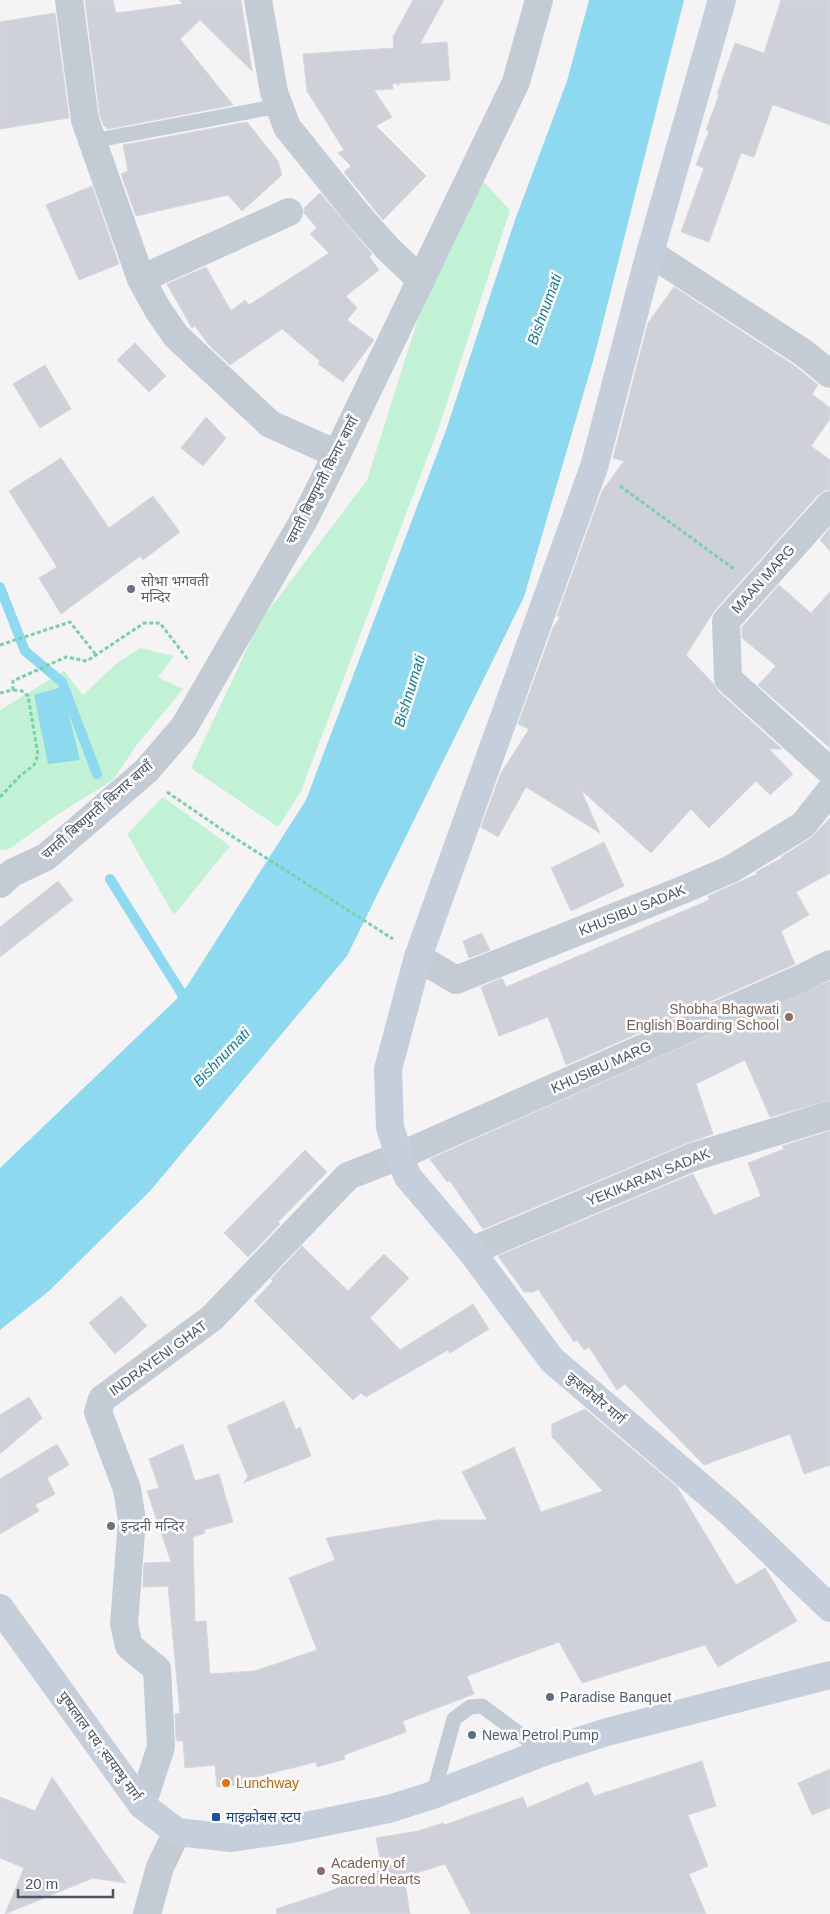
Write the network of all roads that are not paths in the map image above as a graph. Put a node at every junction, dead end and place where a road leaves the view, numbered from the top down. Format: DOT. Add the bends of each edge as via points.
graph roads {
  1 [pos="69,0"];
  2 [pos="258,0"];
  3 [pos="540,0"];
  4 [pos="722,0"];
  5 [pos="279,106"];
  6 [pos="92,141"];
  7 [pos="289,212"];
  8 [pos="650,253"];
  9 [pos="141,278"];
  10 [pos="421,280"];
  11 [pos="830,374"];
  12 [pos="337,454"];
  13 [pos="830,504"];
  14 [pos="830,771"];
  15 [pos="830,791"];
  16 [pos="0,884"];
  17 [pos="418,958"];
  18 [pos="830,964"];
  19 [pos="830,1115"];
  20 [pos="398,1156"];
  21 [pos="471,1251"];
  22 [pos="0,1608"];
  23 [pos="830,1608"];
  24 [pos="830,1675"];
  25 [pos="544,1752"];
  26 [pos="433,1795"];
  27 [pos="142,1805"];
  28 [pos="177,1832"];
  29 [pos="148,1914"];
  1 -- 6 [label="street" via="84,120"];
  2 -- 5 [label="street"];
  3 -- 10 [label="street, चमती बिष्णुमती किनार बायाँ" via="516,82"];
  4 -- 8 [label="main road, कुशलेचौर मार्ग"];
  5 -- 6 [label="lane"];
  5 -- 10 [label="street" via="287,127 357,214"];
  6 -- 9 [label="street"];
  7 -- 9 [label="street"];
  8 -- 11 [label="street" via="804,352"];
  8 -- 17 [label="main road, कुशलेचौर मार्ग" via="594,467"];
  9 -- 12 [label="street" via="176,336 270,424"];
  10 -- 12 [label="street, चमती बिष्णुमती किनार बायाँ"];
  12 -- 16 [label="street, चमती बिष्णुमती किनार बायाँ" via="305,518 184,727 146,771 46,857 12,873"];
  13 -- 14 [label="street, MAAN MARG" via="726,620 728,679"];
  15 -- 17 [label="street, KHUSIBU SADAK" via="803,825 731,869 676,893 456,980"];
  17 -- 20 [label="main road, कुशलेचौर मार्ग" via="388,1069 390,1127"];
  18 -- 20 [label="street, KHUSIBU MARG"];
  19 -- 21 [label="street, YEKIKARAN SADAK" via="693,1157"];
  20 -- 21 [label="main road, कुशलेचौर मार्ग" via="408,1177"];
  20 -- 27 [label="street, INDRAYENI GHAT" via="348,1176 212,1318 102,1399 98,1412 127,1489 132,1520 124,1624 129,1646 158,1669 161,1747"];
  21 -- 23 [label="main road, कुशलेचौर मार्ग" via="552,1360 730,1512"];
  22 -- 27 [label="main road, पुष्पलाल पथ ;स्वयम्भु मार्ग"];
  24 -- 25 [label="main road" via="607,1732"];
  25 -- 26 [label="main road"];
  25 -- 26 [label="lane" via="482,1706 470,1707 454,1718"];
  26 -- 28 [label="main road" via="389,1809 231,1838"];
  27 -- 28 [label="main road, पुष्पलाल पथ ;स्वयम्भु मार्ग"];
  28 -- 29 [label="street" via="160,1867"];
}
